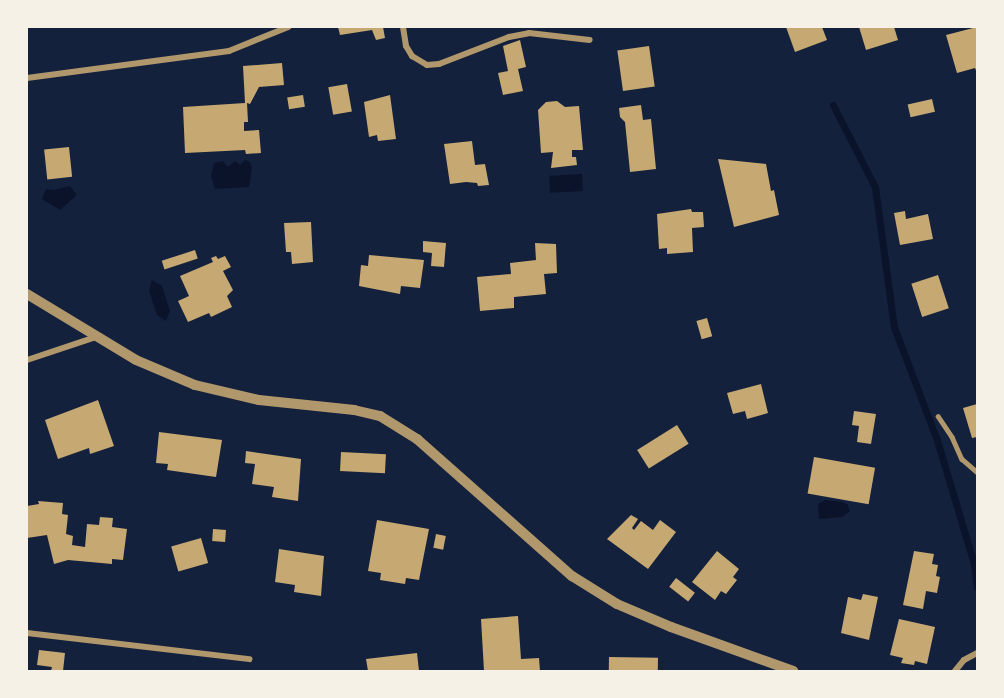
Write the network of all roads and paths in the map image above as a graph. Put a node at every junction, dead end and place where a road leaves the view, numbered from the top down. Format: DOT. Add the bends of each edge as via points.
graph roads {
  1 [pos="288,27"];
  2 [pos="404,27"];
  3 [pos="590,40"];
  4 [pos="27,78"];
  5 [pos="27,294"];
  6 [pos="97,336"];
  7 [pos="27,360"];
  8 [pos="938,416"];
  9 [pos="977,472"];
  10 [pos="27,633"];
  11 [pos="977,652"];
  12 [pos="249,659"];
  13 [pos="794,671"];
  14 [pos="955,671"];
  1 -- 4 [label="street" via="229,51"];
  2 -- 3 [label="street" via="406,46 412,56 427,65 529,33"];
  5 -- 6 [label="street"];
  6 -- 7 [label="street"];
  6 -- 13 [label="street" via="136,360 195,385 259,400 380,416 417,439 572,576 617,604"];
  8 -- 9 [label="lane" via="962,459"];
  10 -- 12 [label="street"];
  11 -- 14 [label="street"];
}
